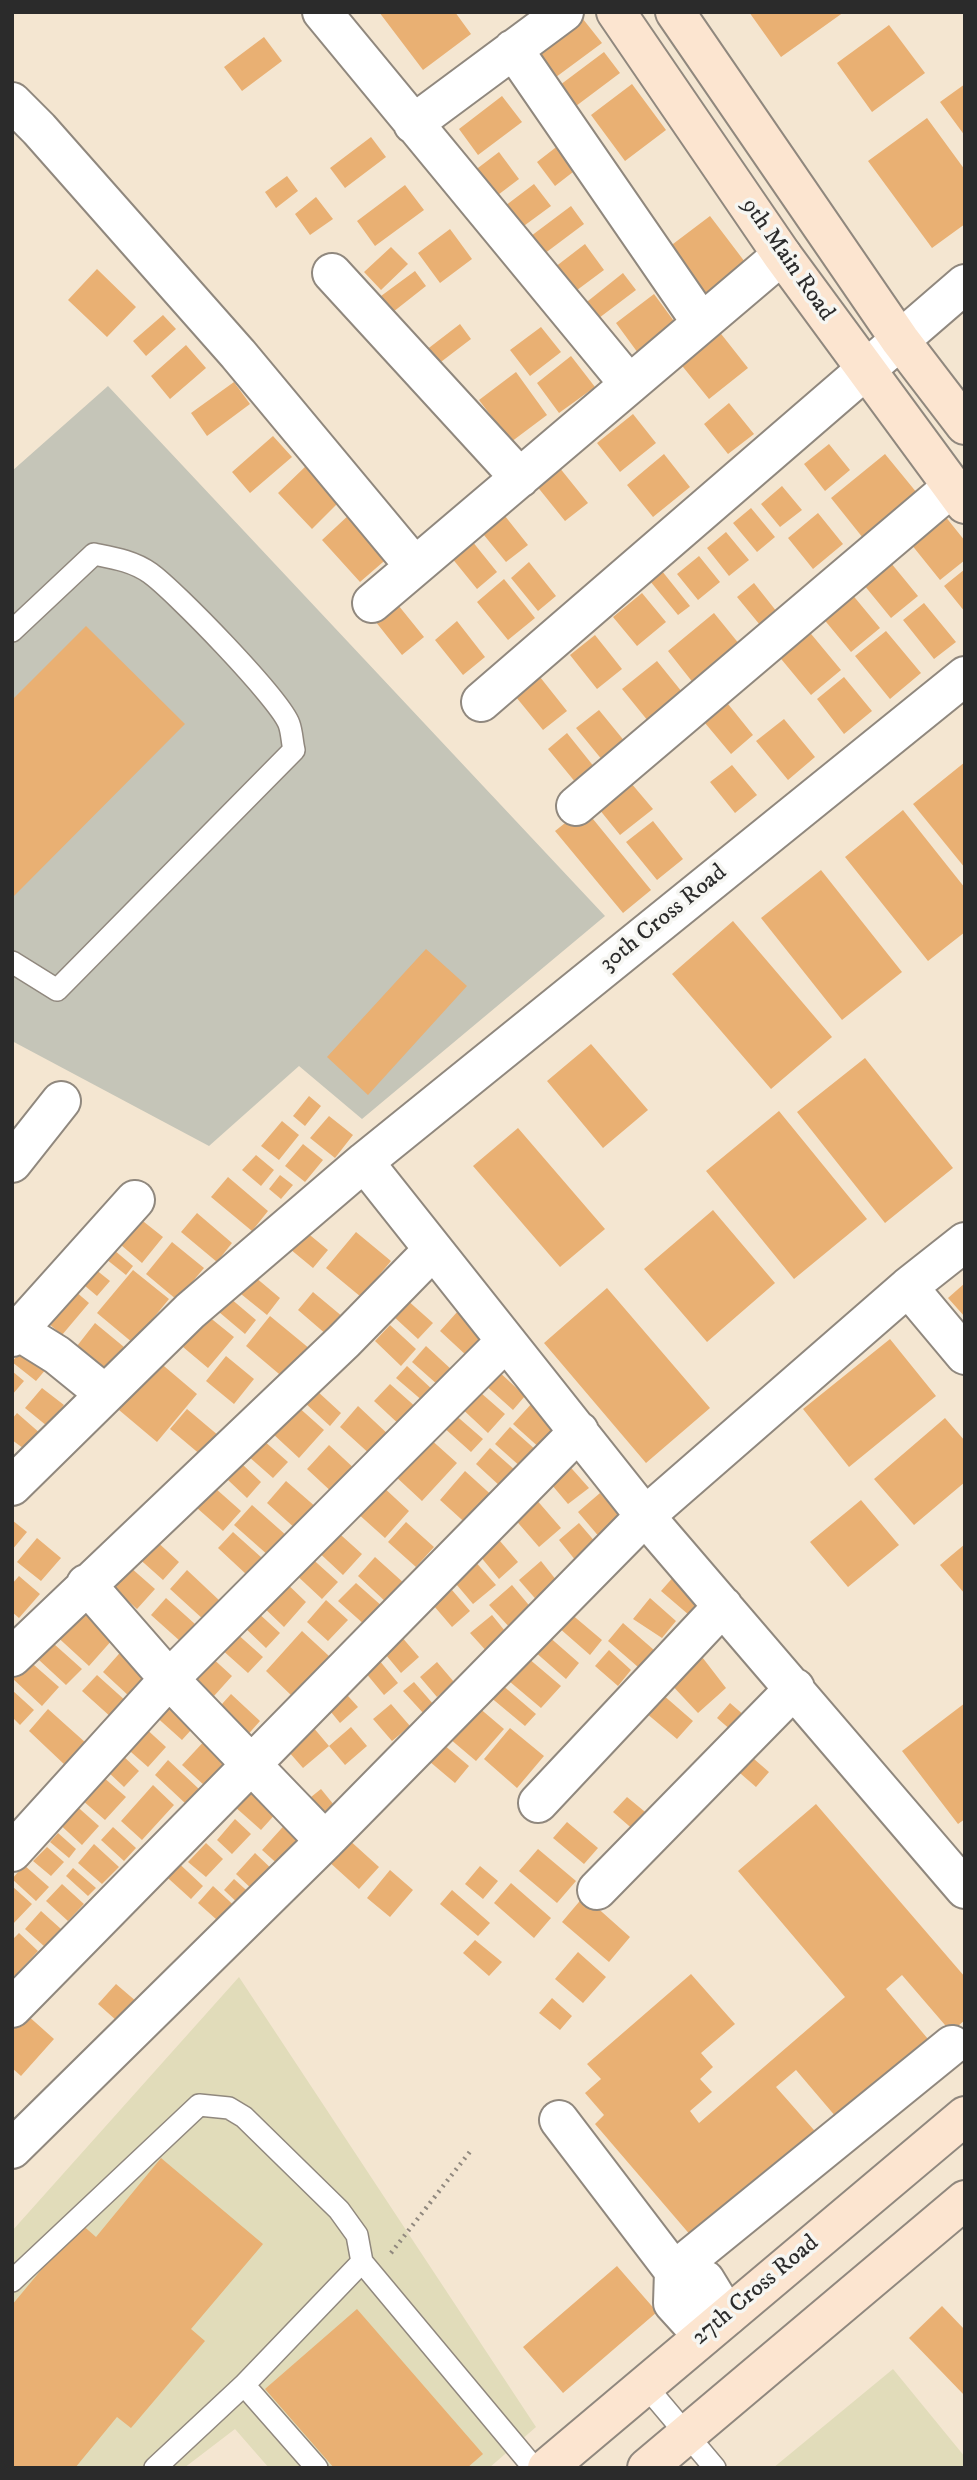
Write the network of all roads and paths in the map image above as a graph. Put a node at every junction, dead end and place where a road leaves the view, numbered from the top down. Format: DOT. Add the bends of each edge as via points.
graph roads {
  1 [pos="321,12"];
  2 [pos="564,12"];
  3 [pos="616,12"];
  4 [pos="674,12"];
  5 [pos="513,49"];
  6 [pos="12,103"];
  7 [pos="412,124"];
  8 [pos="782,255"];
  9 [pos="332,272"];
  10 [pos="965,284"];
  11 [pos="701,322"];
  12 [pos="900,340"];
  13 [pos="865,368"];
  14 [pos="629,384"];
  15 [pos="965,425"];
  16 [pos="520,478"];
  17 [pos="959,495"];
  18 [pos="420,562"];
  19 [pos="372,603"];
  20 [pos="12,631"];
  21 [pos="965,676"];
  22 [pos="481,702"];
  23 [pos="576,806"];
  24 [pos="12,962"];
  25 [pos="61,1101"];
  26 [pos="364,1162"];
  27 [pos="12,1164"];
  28 [pos="135,1200"];
  29 [pos="965,1242"];
  30 [pos="433,1250"];
  31 [pos="908,1287"];
  32 [pos="14,1332"];
  33 [pos="506,1341"];
  34 [pos="965,1355"];
  35 [pos="105,1394"];
  36 [pos="579,1431"];
  37 [pos="12,1486"];
  38 [pos="645,1516"];
  39 [pos="86,1584"];
  40 [pos="723,1606"];
  41 [pos="12,1657"];
  42 [pos="169,1679"];
  43 [pos="795,1688"];
  44 [pos="250,1763"];
  45 [pos="538,1803"];
  46 [pos="325,1841"];
  47 [pos="12,1852"];
  48 [pos="965,1889"];
  49 [pos="597,1890"];
  50 [pos="12,2008"];
  51 [pos="952,2045"];
  52 [pos="965,2116"];
  53 [pos="559,2120"];
  54 [pos="12,2149"];
  55 [pos="472,2149"];
  56 [pos="965,2200"];
  57 [pos="368,2268"];
  58 [pos="674,2271"];
  59 [pos="12,2281"];
  60 [pos="715,2326"];
  61 [pos="244,2385"];
  62 [pos="645,2385"];
  63 [pos="687,2434"];
  64 [pos="155,2468"];
  65 [pos="317,2468"];
  66 [pos="534,2468"];
  67 [pos="547,2468"];
  68 [pos="648,2468"];
  69 [pos="715,2468"];
  1 -- 7 [label="street"];
  2 -- 5 [label="street"];
  3 -- 8 [label="main road, 9th Main Road"];
  4 -- 12 [label="main road, 9th Main Road"];
  5 -- 7 [label="street"];
  5 -- 11 [label="street"];
  6 -- 18 [label="street" via="238,354 407,557"];
  7 -- 14 [label="street"];
  8 -- 11 [label="street"];
  8 -- 13 [label="main road, 9th Main Road"];
  9 -- 16 [label="street"];
  10 -- 12 [label="street"];
  11 -- 14 [label="street"];
  12 -- 13 [label="street"];
  12 -- 15 [label="main road, 9th Main Road"];
  13 -- 17 [label="main road, 9th Main Road"];
  13 -- 22 [label="street"];
  14 -- 16 [label="street"];
  16 -- 18 [label="street"];
  17 -- 23 [label="street"];
  18 -- 19 [label="street"];
  20 -- 24 [label="lane" via="94,554 124,560 150,573 179,599 265,690 289,722 294,750 57,990"];
  21 -- 26 [label="street, 30th Cross Road"];
  25 -- 27 [label="street"];
  26 -- 30 [label="street"];
  26 -- 35 [label="street, 30th Cross Road" via="190,1311"];
  28 -- 32 [label="street"];
  29 -- 31 [label="street"];
  30 -- 33 [label="street"];
  30 -- 39 [label="street" via="344,1341"];
  31 -- 34 [label="street"];
  31 -- 38 [label="street"];
  32 -- 35 [label="street" via="57,1355"];
  33 -- 36 [label="street"];
  33 -- 42 [label="street"];
  35 -- 37 [label="street, 30th Cross Road"];
  36 -- 38 [label="street"];
  36 -- 44 [label="street"];
  38 -- 40 [label="street"];
  38 -- 46 [label="street"];
  39 -- 41 [label="street"];
  39 -- 42 [label="street"];
  40 -- 43 [label="street"];
  40 -- 45 [label="street"];
  42 -- 44 [label="street"];
  42 -- 47 [label="street"];
  43 -- 48 [label="street"];
  43 -- 49 [label="street"];
  44 -- 46 [label="street"];
  44 -- 50 [label="street"];
  46 -- 54 [label="street"];
  51 -- 58 [label="street"];
  52 -- 60 [label="main road, 27th Cross Road"];
  53 -- 58 [label="street"];
  55 -- 57 [label="path"];
  56 -- 63 [label="main road"];
  57 -- 59 [label="lane" via="357,2235 339,2210 244,2117 229,2108 199,2105"];
  57 -- 61 [label="lane"];
  57 -- 66 [label="lane"];
  58 -- 60 [label="street" via="673,2303"];
  60 -- 62 [label="main road, 27th Cross Road"];
  61 -- 64 [label="lane"];
  61 -- 65 [label="lane"];
  62 -- 63 [label="lane"];
  62 -- 67 [label="main road, 27th Cross Road"];
  63 -- 68 [label="main road"];
  63 -- 69 [label="lane"];
}
